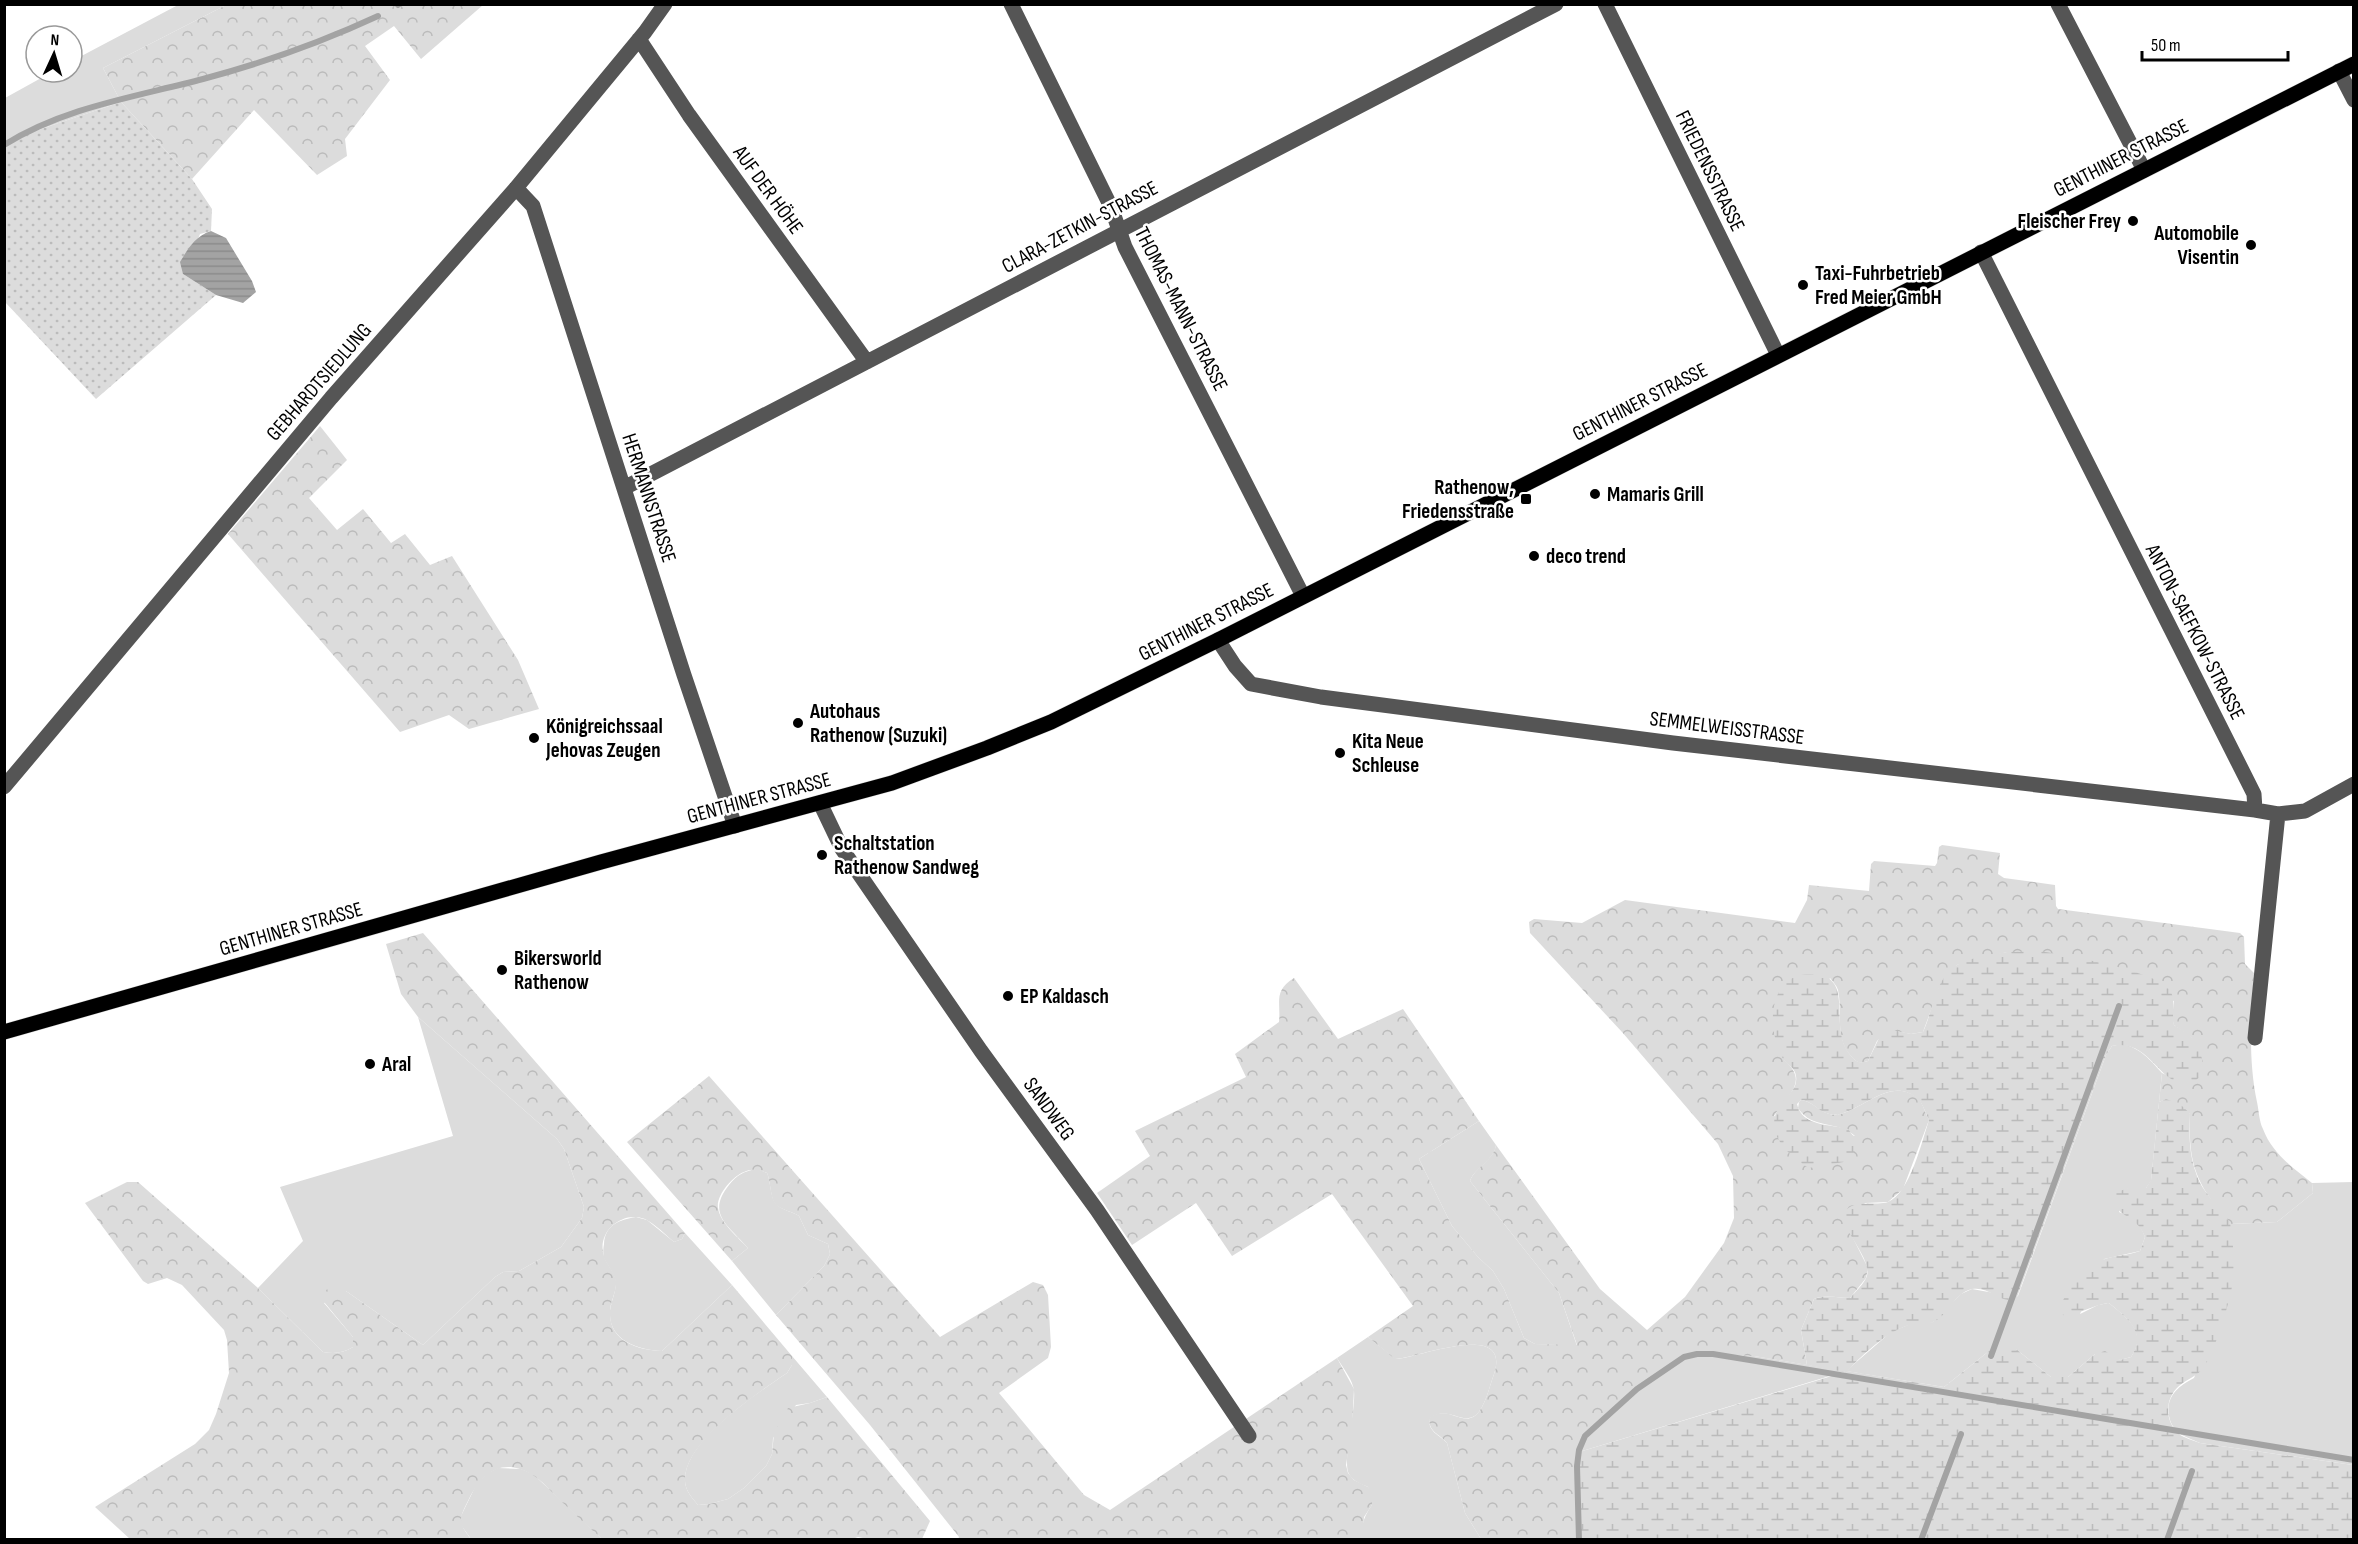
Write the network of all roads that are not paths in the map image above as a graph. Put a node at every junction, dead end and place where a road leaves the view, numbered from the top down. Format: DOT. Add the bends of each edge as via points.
graph roads {
  1 [pos="665,4"];
  2 [pos="1011,4"];
  3 [pos="1556,4"];
  4 [pos="1605,4"];
  5 [pos="2058,4"];
  6 [pos="639,39"];
  7 [pos="2354,64"];
  8 [pos="2339,71"];
  9 [pos="2354,100"];
  10 [pos="2144,170"];
  11 [pos="516,188"];
  12 [pos="1118,230"];
  13 [pos="1981,252"];
  14 [pos="1778,355"];
  15 [pos="867,362"];
  16 [pos="624,488"];
  17 [pos="1303,597"];
  18 [pos="1218,640"];
  19 [pos="2354,784"];
  20 [pos="4,787"];
  21 [pos="820,803"];
  22 [pos="2255,810"];
  23 [pos="2278,814"];
  24 [pos="735,826"];
  25 [pos="4,1032"];
  26 [pos="2255,1038"];
  27 [pos="1249,1436"];
  1 -- 6 [label="street, GEBHARDTSIEDLUNG"];
  2 -- 12 [label="street, THOMAS-MANN-STRASSE" via="1111,207"];
  3 -- 12 [label="street, CLARA-ZETKIN-STRASSE"];
  4 -- 14 [label="street, FRIEDENSSTRASSE"];
  5 -- 10 [label="street"];
  6 -- 11 [label="street, GEBHARDTSIEDLUNG"];
  6 -- 15 [label="street, AUF DER HÖHE"];
  7 -- 8 [label="main road, GENTHINER STRASSE"];
  8 -- 9 [label="street"];
  8 -- 10 [label="main road, GENTHINER STRASSE"];
  10 -- 13 [label="main road, GENTHINER STRASSE"];
  11 -- 16 [label="street, HERMANNSTRASSE" via="533,206"];
  11 -- 20 [label="street, GEBHARDTSIEDLUNG" via="331,398"];
  12 -- 15 [label="street, CLARA-ZETKIN-STRASSE"];
  12 -- 17 [label="street, THOMAS-MANN-STRASSE"];
  13 -- 14 [label="main road, GENTHINER STRASSE"];
  13 -- 22 [label="street, ANTON-SAEFKOW-STRASSE" via="2254,794"];
  14 -- 17 [label="main road, GENTHINER STRASSE"];
  15 -- 16 [label="street, CLARA-ZETKIN-STRASSE"];
  16 -- 24 [label="street, HERMANNSTRASSE"];
  17 -- 18 [label="main road, GENTHINER STRASSE"];
  18 -- 21 [label="main road, GENTHINER STRASSE" via="1112,694 1012,738 892,783"];
  18 -- 22 [label="street, SEMMELWEISSTRASSE" via="1251,684 1321,697 1673,743"];
  19 -- 23 [label="street" via="2305,811"];
  21 -- 24 [label="main road, GENTHINER STRASSE"];
  21 -- 27 [label="street, SANDWEG" via="842,849 981,1051 1097,1210"];
  22 -- 23 [label="street"];
  23 -- 26 [label="street"];
  24 -- 25 [label="main road, GENTHINER STRASSE"];
}
